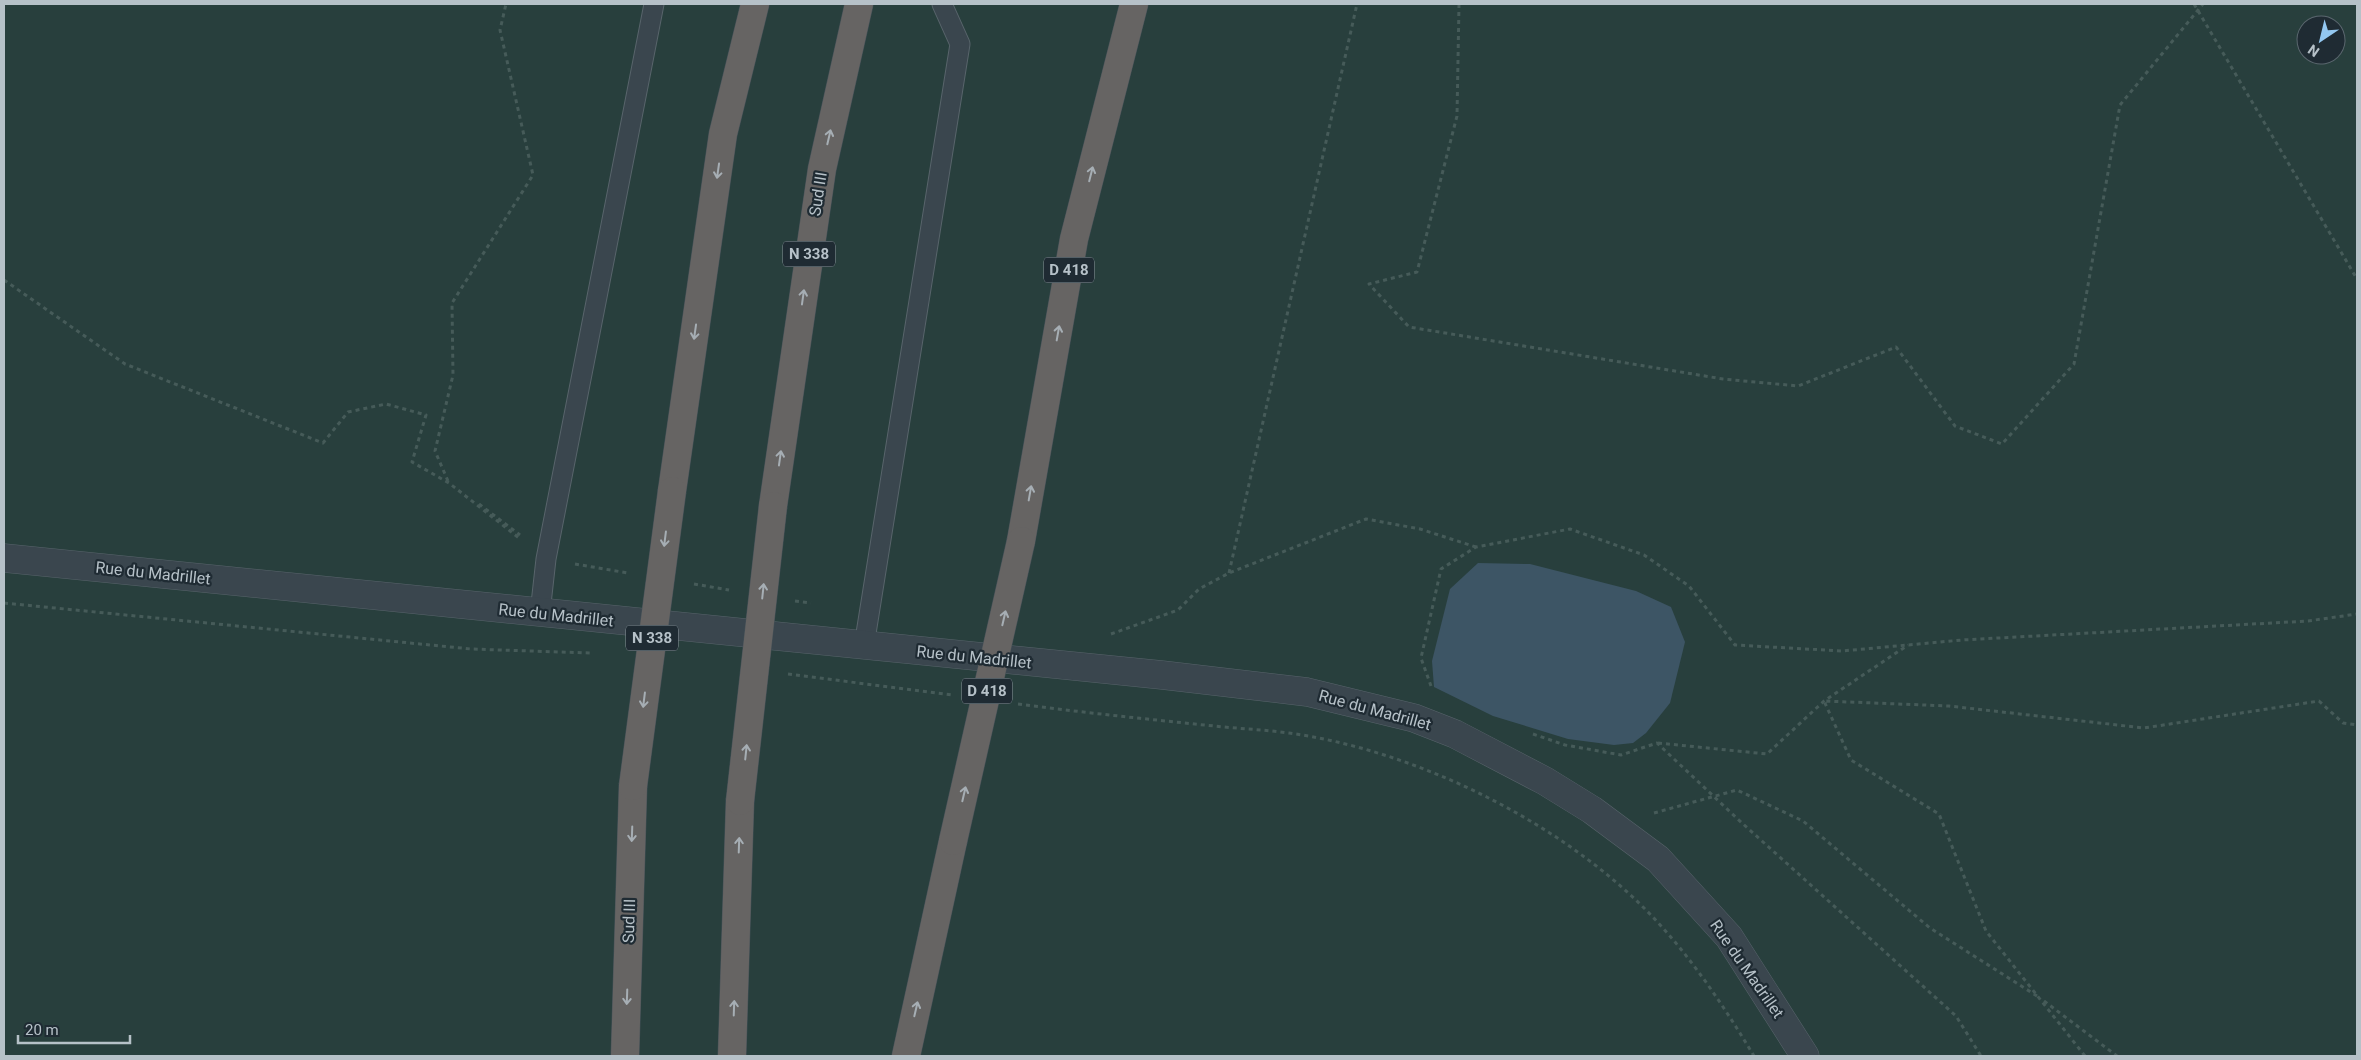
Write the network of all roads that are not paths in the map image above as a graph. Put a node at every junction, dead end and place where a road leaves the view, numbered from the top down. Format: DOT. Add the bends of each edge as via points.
graph roads {
  1 [pos="654,4"];
  2 [pos="739,4"];
  3 [pos="756,4"];
  4 [pos="859,4"];
  5 [pos="942,4"];
  6 [pos="1134,4"];
  7 [pos="723,134"];
  8 [pos="4,558"];
  9 [pos="540,613"];
  10 [pos="864,646"];
  11 [pos="625,1056"];
  12 [pos="732,1056"];
  13 [pos="906,1056"];
  14 [pos="1805,1056"];
  1 -- 9 [label="lane" via="546,559"];
  2 -- 7 [label="highway"];
  3 -- 7 [label="highway, N 338"];
  12 -- 4 [label="highway, Sud III / N 338, one-way, bridge" via="740,801 772,506 822,170"];
  5 -- 10 [label="lane" via="960,44"];
  13 -- 6 [label="highway, D 418, one-way, bridge" via="1021,541 1074,239"];
  7 -- 11 [label="highway, Sud III / N 338, one-way, bridge" via="633,786"];
  8 -- 9 [label="street, Rue du Madrillet"];
  9 -- 10 [label="street, Rue du Madrillet"];
  10 -- 14 [label="street, Rue du Madrillet" via="1307,692 1414,718 1455,734 1497,754 1592,810 1658,859 1729,938"];
}
